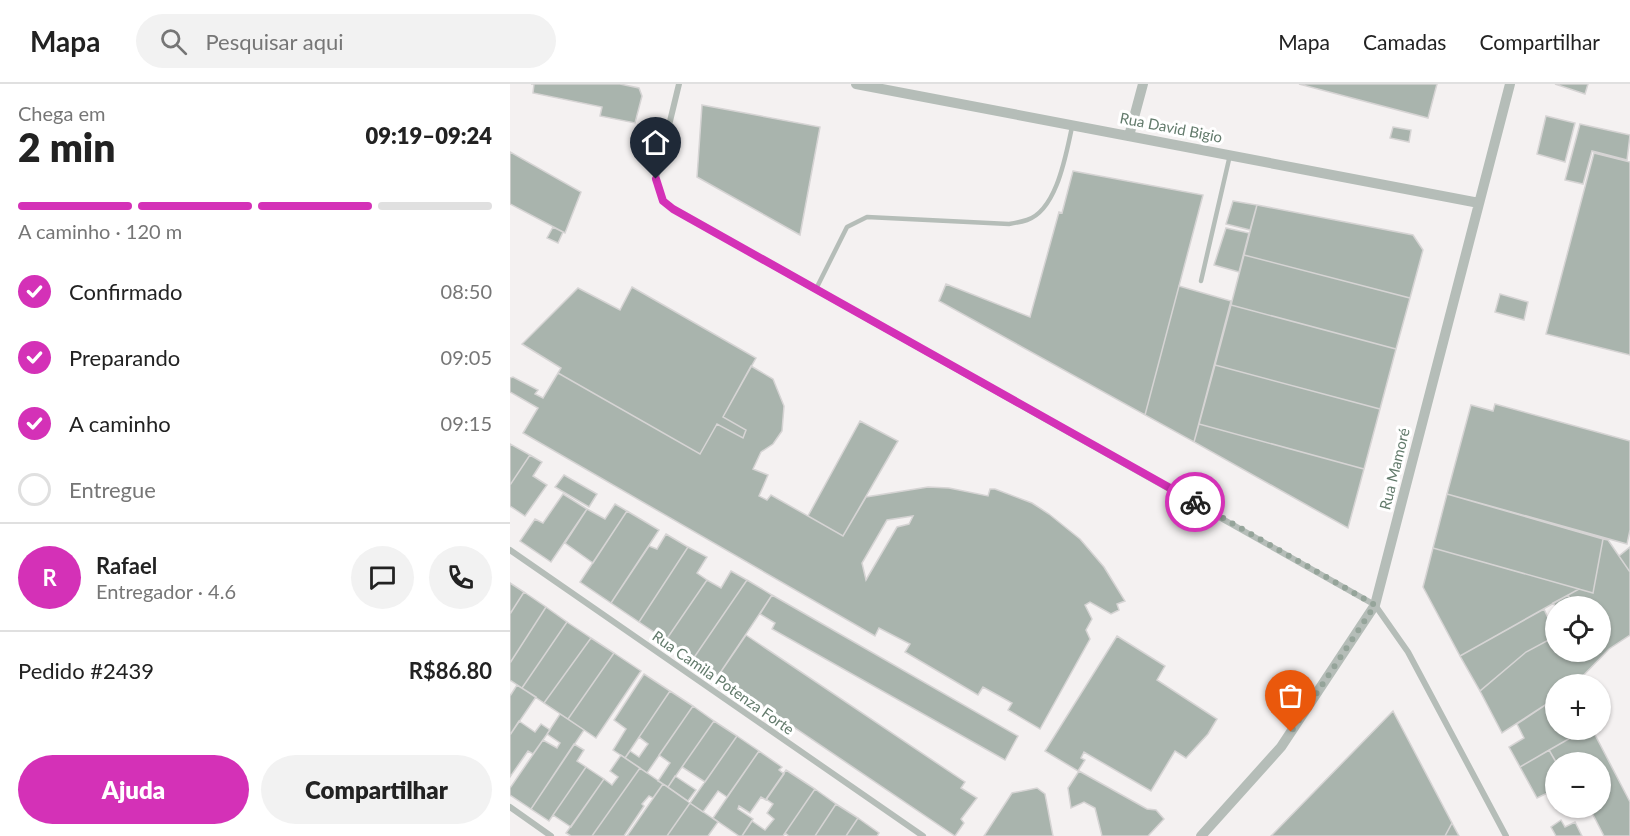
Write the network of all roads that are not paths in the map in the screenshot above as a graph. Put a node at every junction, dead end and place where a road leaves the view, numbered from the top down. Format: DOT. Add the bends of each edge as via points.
graph roads {
  1 [pos="679,84"];
  2 [pos="856,84"];
  3 [pos="1143,84"];
  4 [pos="1510,84"];
  5 [pos="1072,125"];
  6 [pos="1129,136"];
  7 [pos="1230,155"];
  8 [pos="1479,202"];
  9 [pos="1201,281"];
  10 [pos="816,289"];
  11 [pos="510,550"];
  12 [pos="1375,605"];
  13 [pos="510,807"];
  14 [pos="551,836"];
  15 [pos="923,836"];
  16 [pos="1201,836"];
  17 [pos="1506,836"];
  1 -- 10 [label="street" via="656,179 663,201"];
  2 -- 5 [label="street, Rua David Bigio"];
  3 -- 6 [label="street"];
  4 -- 8 [label="street, Rua Mamoré"];
  5 -- 6 [label="street, Rua David Bigio"];
  5 -- 10 [label="lane" via="1062,172 1046,207 1029,220 1009,224 867,217 847,227"];
  6 -- 7 [label="street, Rua David Bigio"];
  7 -- 8 [label="street, Rua David Bigio"];
  7 -- 9 [label="lane"];
  8 -- 12 [label="street, Rua Mamoré"];
  10 -- 12 [label="street"];
  11 -- 15 [label="street, Rua Camila Potenza Forte"];
  12 -- 16 [label="street, Rua Mamoré" via="1281,747"];
  12 -- 17 [label="street" via="1408,652"];
  13 -- 14 [label="street"];
}
